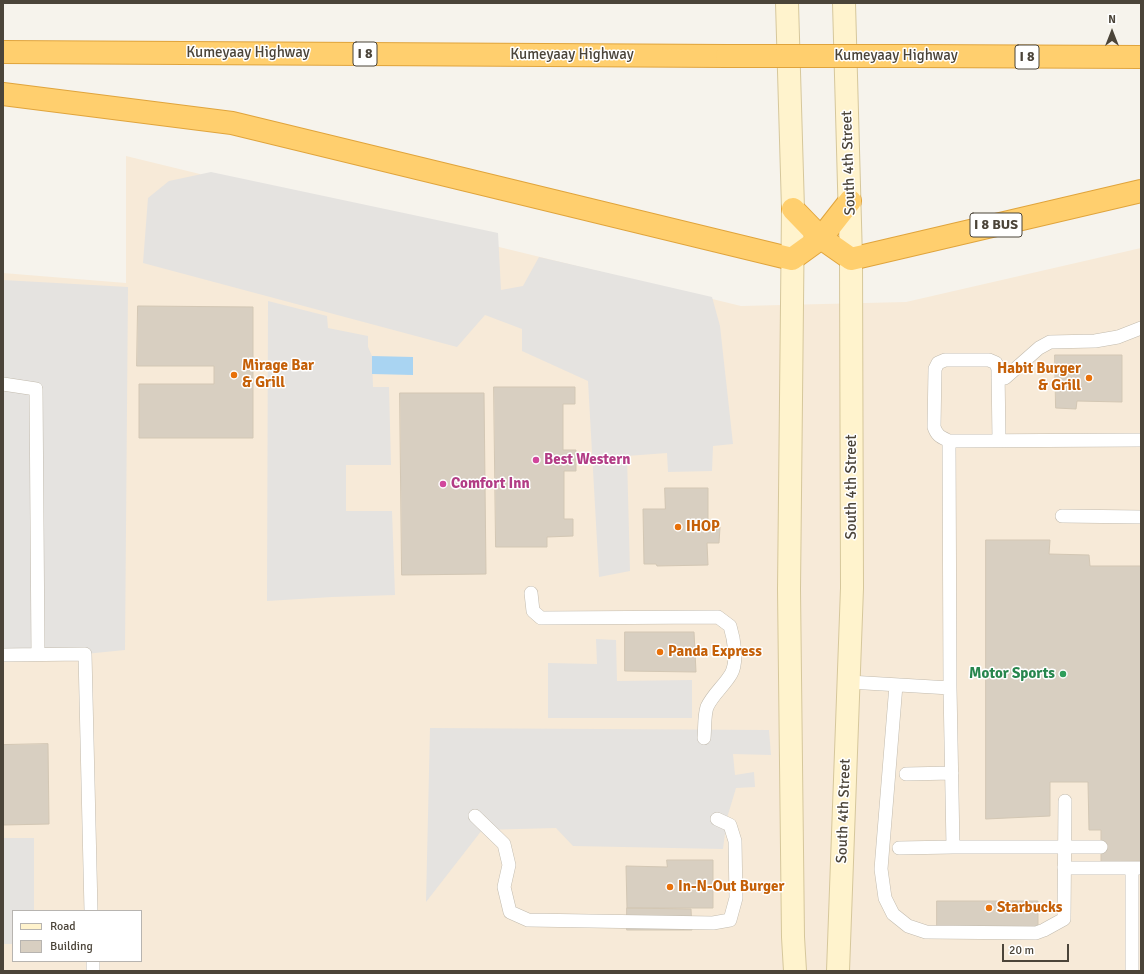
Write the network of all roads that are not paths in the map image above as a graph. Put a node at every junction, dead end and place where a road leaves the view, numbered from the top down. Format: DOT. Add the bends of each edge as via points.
graph roads {
  1 [pos="787,3"];
  2 [pos="844,3"];
  3 [pos="3,52"];
  4 [pos="1141,57"];
  5 [pos="3,94"];
  6 [pos="1141,191"];
  7 [pos="850,201"];
  8 [pos="793,209"];
  9 [pos="821,238"];
  10 [pos="792,259"];
  11 [pos="851,259"];
  12 [pos="1141,328"];
  13 [pos="998,378"];
  14 [pos="3,384"];
  15 [pos="949,440"];
  16 [pos="999,440"];
  17 [pos="1141,440"];
  18 [pos="1062,516"];
  19 [pos="1141,517"];
  20 [pos="531,593"];
  21 [pos="38,654"];
  22 [pos="3,655"];
  23 [pos="849,682"];
  24 [pos="896,685"];
  25 [pos="950,688"];
  26 [pos="704,738"];
  27 [pos="952,773"];
  28 [pos="906,774"];
  29 [pos="1065,801"];
  30 [pos="475,816"];
  31 [pos="717,819"];
  32 [pos="953,847"];
  33 [pos="898,848"];
  34 [pos="1065,848"];
  35 [pos="1101,848"];
  36 [pos="1064,868"];
  37 [pos="1137,868"];
  38 [pos="91,910"];
  39 [pos="795,971"];
  40 [pos="838,971"];
  41 [pos="1132,971"];
  1 -- 8 [label="main road"];
  2 -- 7 [label="main road, South 4th Street"];
  3 -- 4 [label="highway, Kumeyaay Highway / I 8, bridge"];
  5 -- 10 [label="highway" via="232,123"];
  6 -- 11 [label="highway, I 8 BUS"];
  7 -- 9 [label="highway"];
  7 -- 11 [label="main road, South 4th Street"];
  8 -- 9 [label="highway"];
  8 -- 10 [label="main road"];
  9 -- 10 [label="highway"];
  9 -- 11 [label="highway"];
  10 -- 39 [label="main road" via="789,589"];
  11 -- 23 [label="main road, South 4th Street" via="852,588"];
  12 -- 13 [label="lane" via="1118,337 1095,341 1050,342 1039,348 1005,378"];
  13 -- 15 [label="lane" via="996,363 989,360 945,360 938,363 934,369 934,427 939,436"];
  13 -- 16 [label="lane"];
  14 -- 21 [label="lane" via="36,388"];
  15 -- 16 [label="lane"];
  15 -- 25 [label="lane"];
  16 -- 17 [label="lane"];
  18 -- 19 [label="lane"];
  20 -- 26 [label="lane" via="533,611 541,618 718,617 730,626 734,641 734,664 731,674 707,708"];
  21 -- 22 [label="lane"];
  21 -- 38 [label="lane" via="84,654"];
  23 -- 24 [label="lane"];
  23 -- 40 [label="main road, South 4th Street"];
  24 -- 25 [label="lane"];
  24 -- 36 [label="lane" via="881,869 885,898 893,914 908,926 926,932 1036,933 1064,918"];
  25 -- 27 [label="lane"];
  27 -- 28 [label="lane"];
  27 -- 32 [label="lane"];
  29 -- 34 [label="lane"];
  30 -- 31 [label="lane" via="504,844 509,865 504,888 510,912 522,918 706,923 730,920 736,898 736,841 730,825"];
  32 -- 33 [label="lane"];
  32 -- 34 [label="lane"];
  34 -- 35 [label="lane"];
  34 -- 36 [label="lane"];
  36 -- 37 [label="lane"];
  37 -- 41 [label="lane"];
}
